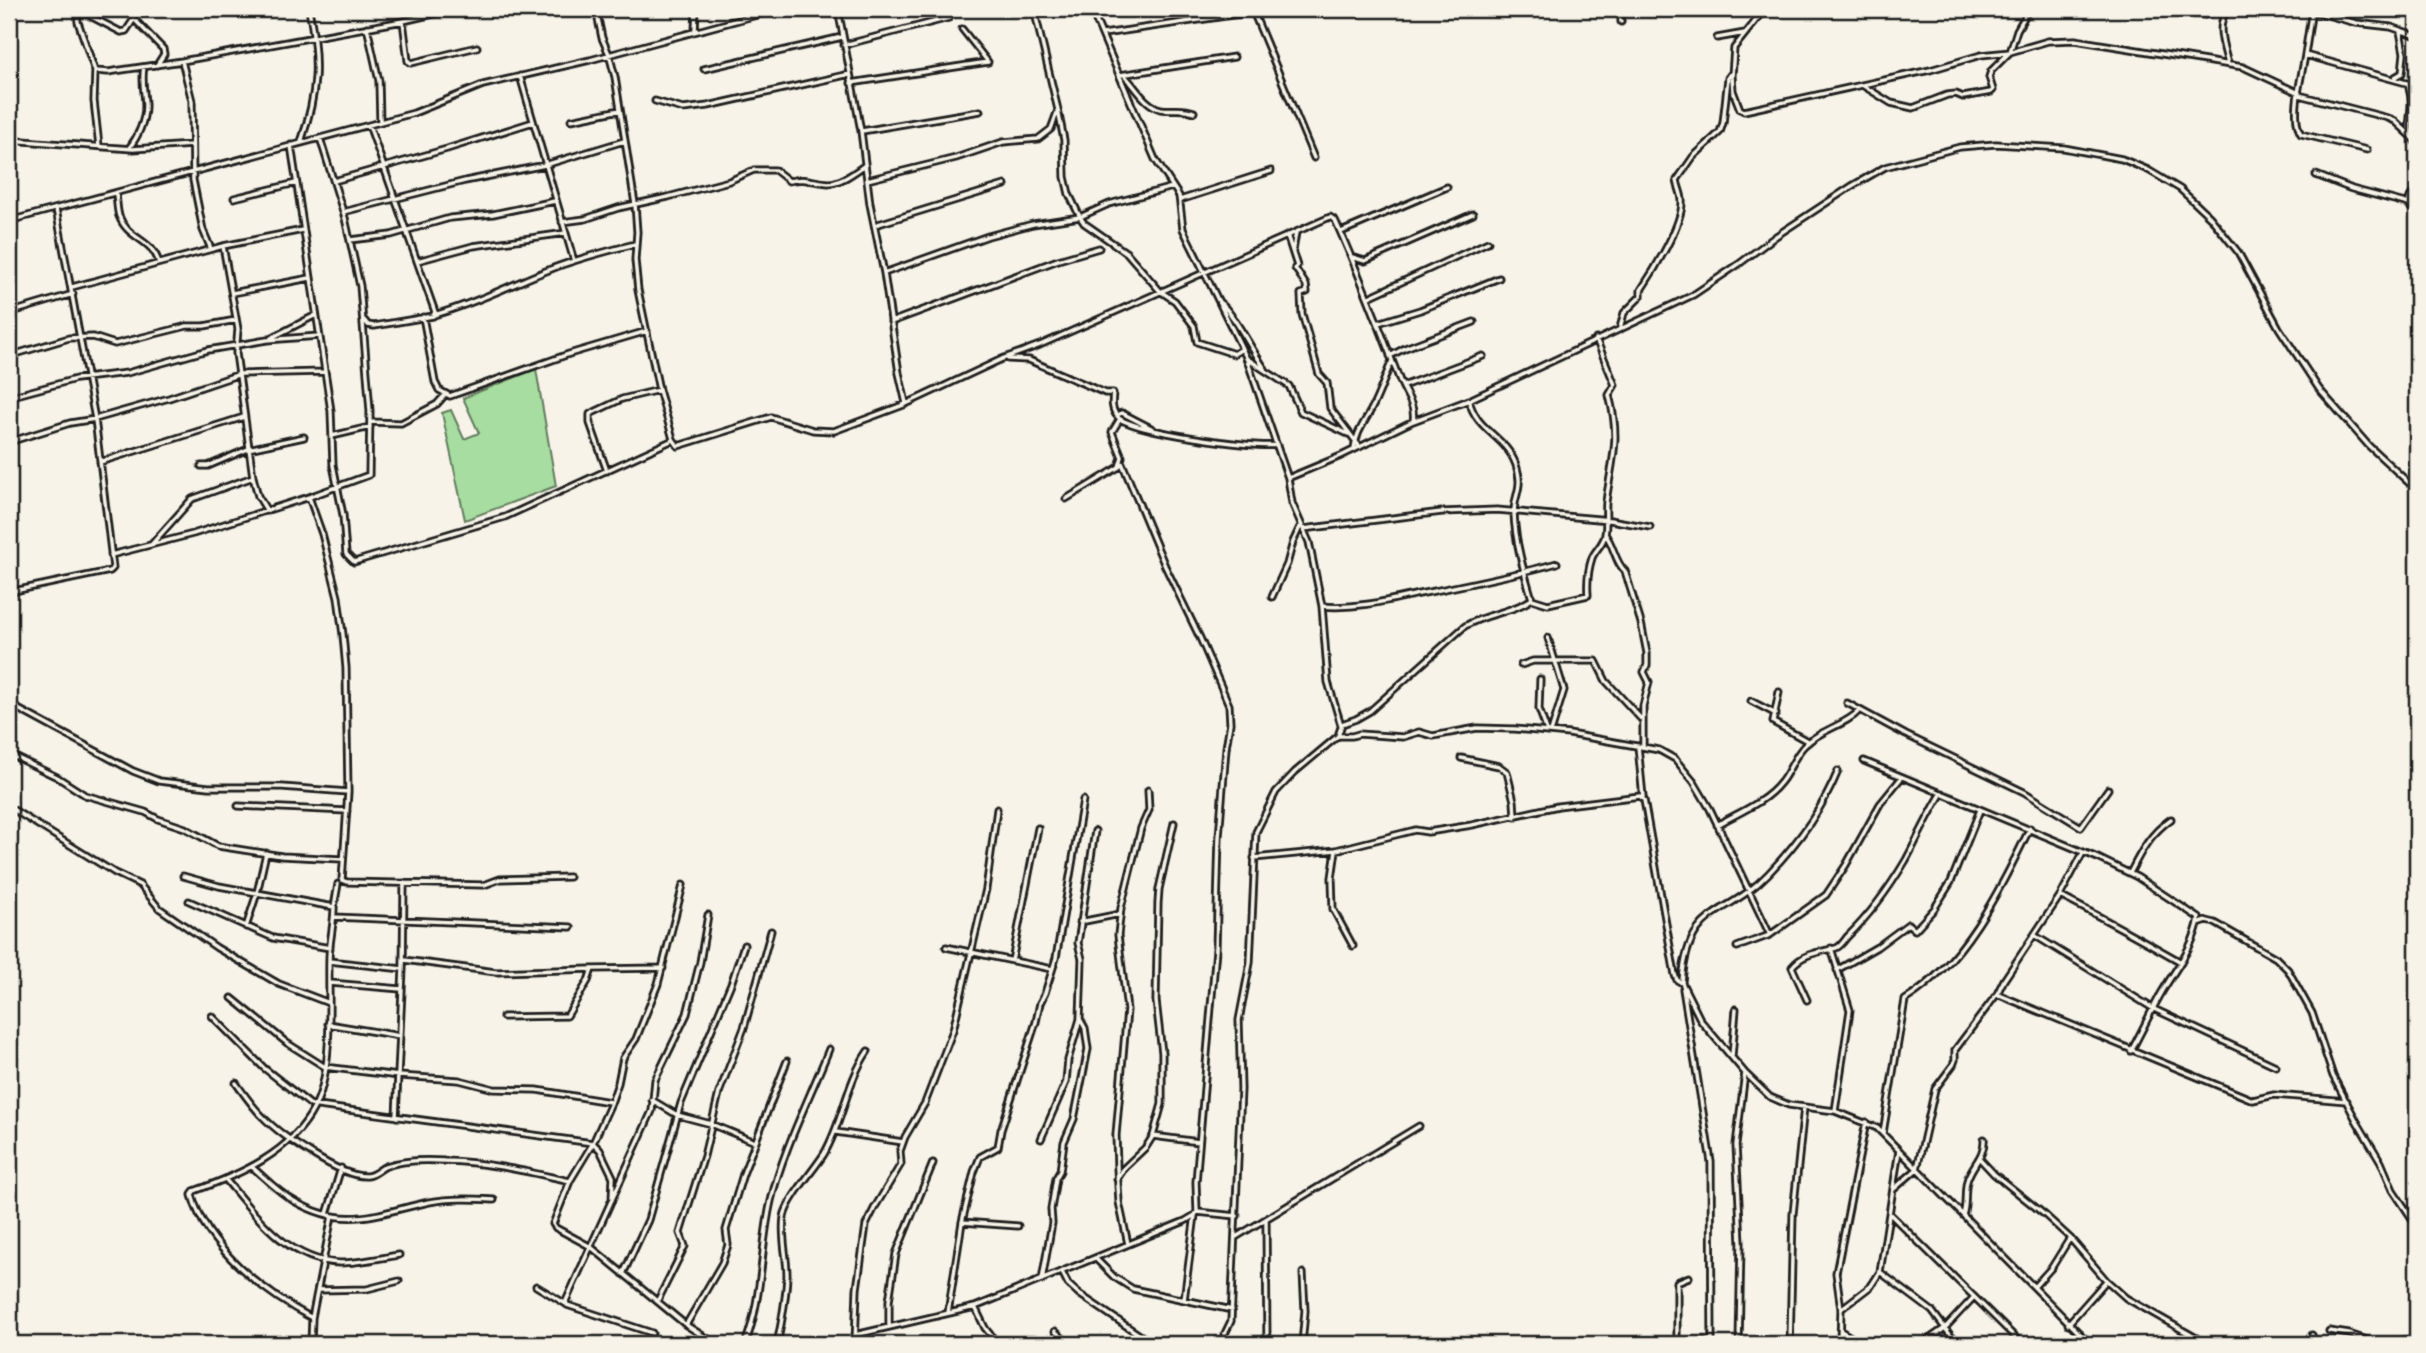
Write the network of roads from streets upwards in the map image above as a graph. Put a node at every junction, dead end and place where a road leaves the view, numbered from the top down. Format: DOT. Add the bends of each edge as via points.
graph roads {
  1 [pos="76,9"];
  2 [pos="132,9"];
  3 [pos="309,9"];
  4 [pos="455,9"];
  5 [pos="596,9"];
  6 [pos="696,9"];
  7 [pos="779,9"];
  8 [pos="838,9"];
  9 [pos="951,9"];
  10 [pos="1034,9"];
  11 [pos="1091,9"];
  12 [pos="1621,9"];
  13 [pos="1760,9"];
  14 [pos="1765,9"];
  15 [pos="2029,9"];
  16 [pos="2157,9"];
  17 [pos="2222,9"];
  18 [pos="2228,9"];
  19 [pos="2249,9"];
  20 [pos="2279,9"];
  21 [pos="87,10"];
  22 [pos="1252,10"];
  23 [pos="2312,10"];
  24 [pos="433,11"];
  25 [pos="1760,16"];
  26 [pos="134,19"];
  27 [pos="403,21"];
  28 [pos="1621,22"];
  29 [pos="367,27"];
  30 [pos="962,29"];
  31 [pos="695,30"];
  32 [pos="2400,31"];
  33 [pos="1745,33"];
  34 [pos="1102,34"];
  35 [pos="314,36"];
  36 [pos="2417,36"];
  37 [pos="842,37"];
  38 [pos="1717,38"];
  39 [pos="844,45"];
  40 [pos="477,47"];
  41 [pos="2010,52"];
  42 [pos="609,54"];
  43 [pos="2305,55"];
  44 [pos="1234,57"];
  45 [pos="181,61"];
  46 [pos="2228,64"];
  47 [pos="157,65"];
  48 [pos="144,67"];
  49 [pos="704,69"];
  50 [pos="95,71"];
  51 [pos="1732,72"];
  52 [pos="850,74"];
  53 [pos="1122,75"];
  54 [pos="520,76"];
  55 [pos="2400,78"];
  56 [pos="851,83"];
  57 [pos="2408,83"];
  58 [pos="1862,85"];
  59 [pos="2417,86"];
  60 [pos="2299,94"];
  61 [pos="655,101"];
  62 [pos="620,110"];
  63 [pos="1058,110"];
  64 [pos="980,111"];
  65 [pos="1194,112"];
  66 [pos="571,120"];
  67 [pos="533,121"];
  68 [pos="380,122"];
  69 [pos="369,125"];
  70 [pos="861,131"];
  71 [pos="2410,135"];
  72 [pos="320,138"];
  73 [pos="9,140"];
  74 [pos="624,141"];
  75 [pos="301,142"];
  76 [pos="2417,144"];
  77 [pos="192,145"];
  78 [pos="291,145"];
  79 [pos="100,146"];
  80 [pos="129,148"];
  81 [pos="2367,150"];
  82 [pos="1314,158"];
  83 [pos="545,165"];
  84 [pos="865,165"];
  85 [pos="382,168"];
  86 [pos="1271,171"];
  87 [pos="193,173"];
  88 [pos="2316,175"];
  89 [pos="867,180"];
  90 [pos="334,181"];
  91 [pos="296,183"];
  92 [pos="1005,186"];
  93 [pos="1174,187"];
  94 [pos="1447,187"];
  95 [pos="2417,189"];
  96 [pos="116,194"];
  97 [pos="234,198"];
  98 [pos="394,200"];
  99 [pos="1179,200"];
  100 [pos="555,201"];
  101 [pos="635,204"];
  102 [pos="2409,204"];
  103 [pos="56,209"];
  104 [pos="2417,209"];
  105 [pos="343,212"];
  106 [pos="1473,214"];
  107 [pos="1080,217"];
  108 [pos="9,221"];
  109 [pos="562,222"];
  110 [pos="875,225"];
  111 [pos="303,230"];
  112 [pos="405,231"];
  113 [pos="1296,232"];
  114 [pos="1340,232"];
  115 [pos="566,233"];
  116 [pos="1287,235"];
  117 [pos="350,240"];
  118 [pos="1488,242"];
  119 [pos="635,244"];
  120 [pos="223,246"];
  121 [pos="1099,248"];
  122 [pos="211,250"];
  123 [pos="1293,253"];
  124 [pos="1352,257"];
  125 [pos="416,261"];
  126 [pos="574,261"];
  127 [pos="159,263"];
  128 [pos="1205,271"];
  129 [pos="884,273"];
  130 [pos="310,278"];
  131 [pos="1499,278"];
  132 [pos="72,287"];
  133 [pos="1160,291"];
  134 [pos="232,293"];
  135 [pos="73,294"];
  136 [pos="1369,297"];
  137 [pos="1219,302"];
  138 [pos="9,313"];
  139 [pos="316,315"];
  140 [pos="434,315"];
  141 [pos="423,317"];
  142 [pos="236,320"];
  143 [pos="364,320"];
  144 [pos="891,322"];
  145 [pos="1474,322"];
  146 [pos="1378,323"];
  147 [pos="1620,328"];
  148 [pos="647,331"];
  149 [pos="319,336"];
  150 [pos="80,337"];
  151 [pos="1596,339"];
  152 [pos="267,340"];
  153 [pos="237,346"];
  154 [pos="1242,349"];
  155 [pos="9,356"];
  156 [pos="1483,356"];
  157 [pos="1245,357"];
  158 [pos="1391,358"];
  159 [pos="1002,359"];
  160 [pos="1265,369"];
  161 [pos="326,372"];
  162 [pos="240,374"];
  163 [pos="88,377"];
  164 [pos="1402,386"];
  165 [pos="659,390"];
  166 [pos="445,394"];
  167 [pos="9,397"];
  168 [pos="1469,400"];
  169 [pos="906,404"];
  170 [pos="244,417"];
  171 [pos="1118,417"];
  172 [pos="95,419"];
  173 [pos="1413,421"];
  174 [pos="370,425"];
  175 [pos="1350,435"];
  176 [pos="332,436"];
  177 [pos="304,438"];
  178 [pos="673,439"];
  179 [pos="1354,439"];
  180 [pos="9,442"];
  181 [pos="1277,445"];
  182 [pos="1268,447"];
  183 [pos="1360,447"];
  184 [pos="248,449"];
  185 [pos="1354,450"];
  186 [pos="1281,455"];
  187 [pos="100,462"];
  188 [pos="1122,463"];
  189 [pos="201,466"];
  190 [pos="607,471"];
  191 [pos="253,477"];
  192 [pos="1288,478"];
  193 [pos="2409,483"];
  194 [pos="338,487"];
  195 [pos="309,497"];
  196 [pos="1066,499"];
  197 [pos="267,511"];
  198 [pos="1514,511"];
  199 [pos="1605,520"];
  200 [pos="1302,527"];
  201 [pos="1650,527"];
  202 [pos="1605,534"];
  203 [pos="146,547"];
  204 [pos="111,555"];
  205 [pos="1557,564"];
  206 [pos="1525,572"];
  207 [pos="9,592"];
  208 [pos="1272,597"];
  209 [pos="1532,599"];
  210 [pos="1322,606"];
  211 [pos="1548,638"];
  212 [pos="1555,662"];
  213 [pos="1521,665"];
  214 [pos="1540,679"];
  215 [pos="1779,692"];
  216 [pos="1751,701"];
  217 [pos="1847,703"];
  218 [pos="9,705"];
  219 [pos="1860,710"];
  220 [pos="1776,713"];
  221 [pos="1644,722"];
  222 [pos="1341,725"];
  223 [pos="1549,732"];
  224 [pos="1338,736"];
  225 [pos="1809,742"];
  226 [pos="1637,746"];
  227 [pos="1643,746"];
  228 [pos="9,754"];
  229 [pos="1461,758"];
  230 [pos="1864,761"];
  231 [pos="1838,771"];
  232 [pos="1902,777"];
  233 [pos="2108,789"];
  234 [pos="1148,790"];
  235 [pos="348,792"];
  236 [pos="1942,793"];
  237 [pos="1643,797"];
  238 [pos="1083,800"];
  239 [pos="238,806"];
  240 [pos="9,807"];
  241 [pos="997,809"];
  242 [pos="1980,810"];
  243 [pos="347,811"];
  244 [pos="1515,817"];
  245 [pos="2171,819"];
  246 [pos="1174,823"];
  247 [pos="1717,825"];
  248 [pos="1038,828"];
  249 [pos="2030,828"];
  250 [pos="1095,831"];
  251 [pos="1336,850"];
  252 [pos="266,853"];
  253 [pos="2083,853"];
  254 [pos="1254,858"];
  255 [pos="342,859"];
  256 [pos="2130,873"];
  257 [pos="183,876"];
  258 [pos="569,877"];
  259 [pos="404,883"];
  260 [pos="338,884"];
  261 [pos="683,884"];
  262 [pos="1748,891"];
  263 [pos="257,892"];
  264 [pos="2060,896"];
  265 [pos="189,901"];
  266 [pos="334,907"];
  267 [pos="1120,914"];
  268 [pos="708,915"];
  269 [pos="334,917"];
  270 [pos="403,922"];
  271 [pos="1080,922"];
  272 [pos="2198,924"];
  273 [pos="246,927"];
  274 [pos="571,927"];
  275 [pos="771,931"];
  276 [pos="1770,935"];
  277 [pos="2034,935"];
  278 [pos="744,945"];
  279 [pos="1353,946"];
  280 [pos="946,947"];
  281 [pos="1737,947"];
  282 [pos="330,948"];
  283 [pos="1831,948"];
  284 [pos="971,952"];
  285 [pos="404,960"];
  286 [pos="329,961"];
  287 [pos="1012,961"];
  288 [pos="2182,963"];
  289 [pos="663,968"];
  290 [pos="403,969"];
  291 [pos="592,969"];
  292 [pos="1052,969"];
  293 [pos="1837,970"];
  294 [pos="330,983"];
  295 [pos="1682,983"];
  296 [pos="402,989"];
  297 [pos="1997,994"];
  298 [pos="232,999"];
  299 [pos="1807,1000"];
  300 [pos="329,1003"];
  301 [pos="1736,1009"];
  302 [pos="2154,1009"];
  303 [pos="212,1016"];
  304 [pos="503,1017"];
  305 [pos="1080,1019"];
  306 [pos="328,1024"];
  307 [pos="400,1035"];
  308 [pos="829,1049"];
  309 [pos="867,1051"];
  310 [pos="2131,1051"];
  311 [pos="1732,1056"];
  312 [pos="787,1061"];
  313 [pos="2276,1066"];
  314 [pos="325,1067"];
  315 [pos="1745,1073"];
  316 [pos="399,1076"];
  317 [pos="236,1083"];
  318 [pos="652,1100"];
  319 [pos="2347,1101"];
  320 [pos="611,1102"];
  321 [pos="315,1106"];
  322 [pos="1804,1107"];
  323 [pos="1835,1111"];
  324 [pos="677,1115"];
  325 [pos="396,1117"];
  326 [pos="1866,1122"];
  327 [pos="711,1124"];
  328 [pos="1419,1126"];
  329 [pos="836,1132"];
  330 [pos="1882,1133"];
  331 [pos="1153,1136"];
  332 [pos="1041,1139"];
  333 [pos="1984,1139"];
  334 [pos="290,1140"];
  335 [pos="755,1142"];
  336 [pos="903,1142"];
  337 [pos="1199,1142"];
  338 [pos="593,1143"];
  339 [pos="1899,1150"];
  340 [pos="1980,1159"];
  341 [pos="933,1163"];
  342 [pos="251,1166"];
  343 [pos="341,1168"];
  344 [pos="1917,1169"];
  345 [pos="1117,1179"];
  346 [pos="226,1180"];
  347 [pos="570,1181"];
  348 [pos="1894,1189"];
  349 [pos="494,1200"];
  350 [pos="612,1202"];
  351 [pos="1196,1214"];
  352 [pos="1890,1214"];
  353 [pos="330,1215"];
  354 [pos="1963,1215"];
  355 [pos="1237,1216"];
  356 [pos="1266,1220"];
  357 [pos="962,1222"];
  358 [pos="1018,1226"];
  359 [pos="2417,1226"];
  360 [pos="1236,1237"];
  361 [pos="2070,1238"];
  362 [pos="1128,1244"];
  363 [pos="592,1247"];
  364 [pos="399,1255"];
  365 [pos="1095,1258"];
  366 [pos="324,1260"];
  367 [pos="1062,1272"];
  368 [pos="1880,1272"];
  369 [pos="1303,1273"];
  370 [pos="623,1274"];
  371 [pos="1689,1277"];
  372 [pos="1042,1280"];
  373 [pos="2106,1280"];
  374 [pos="399,1282"];
  375 [pos="536,1286"];
  376 [pos="2033,1287"];
  377 [pos="318,1290"];
  378 [pos="1973,1298"];
  379 [pos="658,1300"];
  380 [pos="1184,1300"];
  381 [pos="566,1304"];
  382 [pos="975,1307"];
  383 [pos="1841,1309"];
  384 [pos="1232,1310"];
  385 [pos="948,1314"];
  386 [pos="312,1318"];
  387 [pos="2068,1324"];
  388 [pos="686,1325"];
  389 [pos="889,1326"];
  390 [pos="1945,1328"];
  391 [pos="1055,1331"];
  392 [pos="1841,1331"];
  393 [pos="2329,1331"];
  394 [pos="652,1333"];
  395 [pos="855,1335"];
  396 [pos="2312,1335"];
  397 [pos="9,1336"];
  398 [pos="2417,1338"];
  399 [pos="1712,1342"];
  400 [pos="9,1344"];
  401 [pos="312,1344"];
  402 [pos="716,1344"];
  403 [pos="745,1344"];
  404 [pos="778,1344"];
  405 [pos="855,1344"];
  406 [pos="998,1344"];
  407 [pos="1069,1344"];
  408 [pos="1153,1344"];
  409 [pos="1220,1344"];
  410 [pos="1267,1344"];
  411 [pos="1302,1344"];
  412 [pos="1663,1344"];
  413 [pos="1677,1344"];
  414 [pos="1739,1344"];
  415 [pos="1790,1344"];
  416 [pos="1840,1344"];
  417 [pos="1862,1344"];
  418 [pos="1879,1344"];
  419 [pos="1904,1344"];
  420 [pos="1922,1344"];
  421 [pos="1957,1344"];
  422 [pos="2022,1344"];
  423 [pos="2090,1344"];
  424 [pos="2207,1344"];
  425 [pos="2314,1344"];
  426 [pos="2378,1344"];
  1 -- 21 [label="street"];
  1 -- 50 [label="street"];
  2 -- 26 [label="street"];
  3 -- 35 [label="street"];
  4 -- 24 [label="street"];
  5 -- 42 [label="street"];
  6 -- 31 [label="street"];
  7 -- 31 [label="street"];
  8 -- 37 [label="street"];
  9 -- 39 [label="street" via="949,18"];
  10 -- 63 [label="street"];
  11 -- 34 [label="street"];
  12 -- 28 [label="street"];
  13 -- 25 [label="street"];
  14 -- 25 [label="street"];
  15 -- 41 [label="street"];
  16 -- 17 [label="street" via="2205,15"];
  18 -- 19 [label="street"];
  18 -- 46 [label="street" via="2220,24"];
  20 -- 23 [label="street"];
  21 -- 26 [label="street" via="121,32"];
  22 -- 34 [label="street"];
  22 -- 82 [label="street"];
  23 -- 32 [label="street"];
  23 -- 43 [label="street"];
  24 -- 27 [label="street"];
  25 -- 33 [label="street"];
  26 -- 47 [label="street" via="163,49"];
  27 -- 29 [label="street"];
  27 -- 40 [label="street" via="411,63"];
  29 -- 35 [label="street"];
  29 -- 68 [label="street" via="379,81"];
  30 -- 56 [label="street" via="988,62"];
  31 -- 42 [label="street"];
  32 -- 36 [label="street"];
  32 -- 55 [label="street" via="2404,53"];
  33 -- 38 [label="street"];
  33 -- 51 [label="street" via="1734,48"];
  34 -- 53 [label="street"];
  35 -- 45 [label="street"];
  35 -- 75 [label="street" via="313,97"];
  37 -- 39 [label="street"];
  37 -- 49 [label="street"];
  39 -- 52 [label="street"];
  41 -- 46 [label="street" via="2048,41 2075,40"];
  41 -- 58 [label="street"];
  41 -- 58 [label="street" via="1991,71 1991,92 1963,97 1947,94 1913,108 1891,103"];
  42 -- 54 [label="street"];
  42 -- 62 [label="street"];
  43 -- 55 [label="street"];
  43 -- 60 [label="street"];
  44 -- 53 [label="street"];
  45 -- 47 [label="street"];
  45 -- 77 [label="street" via="192,101"];
  46 -- 60 [label="street"];
  47 -- 48 [label="street"];
  48 -- 50 [label="street"];
  48 -- 80 [label="street" via="145,107 139,135"];
  50 -- 79 [label="street"];
  51 -- 58 [label="street" via="1733,91 1744,111"];
  51 -- 147 [label="street" via="1720,132 1677,180 1682,205 1672,236 1641,296 1624,313"];
  52 -- 56 [label="street"];
  52 -- 61 [label="street" via="708,106 683,108"];
  53 -- 65 [label="street" via="1156,107"];
  53 -- 93 [label="street" via="1155,159"];
  54 -- 67 [label="street"];
  54 -- 68 [label="street"];
  55 -- 57 [label="street"];
  56 -- 70 [label="street"];
  57 -- 59 [label="street"];
  57 -- 71 [label="street"];
  60 -- 71 [label="street" via="2388,118"];
  60 -- 81 [label="street" via="2296,123 2301,134"];
  62 -- 66 [label="street"];
  62 -- 74 [label="street"];
  63 -- 89 [label="street" via="1051,129 1038,139 1003,142"];
  63 -- 107 [label="street" via="1065,177"];
  64 -- 70 [label="street"];
  67 -- 83 [label="street"];
  67 -- 85 [label="street"];
  68 -- 69 [label="street"];
  69 -- 72 [label="street"];
  69 -- 85 [label="street"];
  70 -- 84 [label="street"];
  71 -- 76 [label="street"];
  72 -- 75 [label="street"];
  72 -- 90 [label="street"];
  73 -- 79 [label="street"];
  74 -- 83 [label="street"];
  74 -- 101 [label="street"];
  75 -- 78 [label="street"];
  77 -- 80 [label="street"];
  77 -- 87 [label="street"];
  78 -- 87 [label="street"];
  78 -- 91 [label="street"];
  79 -- 80 [label="street"];
  83 -- 98 [label="street"];
  83 -- 100 [label="street"];
  84 -- 89 [label="street"];
  84 -- 101 [label="street" via="831,183 789,181 765,168"];
  85 -- 90 [label="street"];
  85 -- 98 [label="street"];
  86 -- 99 [label="street"];
  87 -- 96 [label="street"];
  87 -- 122 [label="street"];
  88 -- 102 [label="street"];
  89 -- 110 [label="street"];
  90 -- 105 [label="street"];
  91 -- 97 [label="street"];
  91 -- 111 [label="street"];
  92 -- 110 [label="street"];
  93 -- 99 [label="street"];
  93 -- 107 [label="street" via="1109,204"];
  94 -- 114 [label="street"];
  95 -- 102 [label="street"];
  96 -- 103 [label="street"];
  96 -- 127 [label="street" via="120,219 133,236 153,248"];
  98 -- 105 [label="street"];
  98 -- 112 [label="street"];
  99 -- 128 [label="street" via="1181,223"];
  100 -- 109 [label="street"];
  100 -- 112 [label="street" via="450,218"];
  101 -- 109 [label="street"];
  101 -- 119 [label="street"];
  102 -- 104 [label="street"];
  103 -- 108 [label="street"];
  103 -- 132 [label="street"];
  105 -- 117 [label="street"];
  106 -- 124 [label="street" via="1365,261"];
  107 -- 129 [label="street" via="988,236"];
  107 -- 133 [label="street" via="1127,253"];
  109 -- 115 [label="street"];
  110 -- 129 [label="street"];
  111 -- 120 [label="street"];
  111 -- 130 [label="street"];
  112 -- 117 [label="street"];
  112 -- 125 [label="street"];
  113 -- 114 [label="street" via="1330,217"];
  113 -- 116 [label="street"];
  113 -- 123 [label="street"];
  114 -- 124 [label="street"];
  115 -- 125 [label="street" via="473,246"];
  115 -- 126 [label="street"];
  116 -- 123 [label="street"];
  116 -- 128 [label="street"];
  117 -- 143 [label="street"];
  118 -- 136 [label="street"];
  119 -- 126 [label="street"];
  119 -- 148 [label="street"];
  120 -- 122 [label="street"];
  120 -- 134 [label="street"];
  121 -- 144 [label="street"];
  122 -- 127 [label="street"];
  123 -- 175 [label="street" via="1295,268 1306,285 1307,292 1301,295 1302,314 1319,374 1327,383 1331,411"];
  124 -- 136 [label="street"];
  125 -- 140 [label="street"];
  126 -- 140 [label="street"];
  127 -- 132 [label="street"];
  128 -- 133 [label="street"];
  128 -- 137 [label="street"];
  129 -- 144 [label="street"];
  130 -- 134 [label="street"];
  130 -- 139 [label="street"];
  131 -- 146 [label="street"];
  132 -- 135 [label="street"];
  133 -- 154 [label="street" via="1175,301 1194,326 1197,342 1234,354"];
  133 -- 159 [label="street"];
  134 -- 142 [label="street"];
  135 -- 138 [label="street"];
  135 -- 150 [label="street"];
  136 -- 146 [label="street"];
  137 -- 154 [label="street"];
  137 -- 160 [label="street"];
  139 -- 149 [label="street"];
  139 -- 152 [label="street"];
  140 -- 141 [label="street"];
  141 -- 143 [label="street" via="374,326"];
  141 -- 166 [label="street" via="435,382"];
  142 -- 150 [label="street" via="187,326 115,344 98,337"];
  142 -- 153 [label="street"];
  143 -- 174 [label="street"];
  144 -- 169 [label="street"];
  145 -- 158 [label="street" via="1405,348"];
  146 -- 158 [label="street"];
  147 -- 151 [label="street"];
  147 -- 193 [label="street" via="1693,295 1885,167 1960,147 2031,145 2093,152 2148,170 2180,189 2210,217 2238,252 2319,389"];
  148 -- 165 [label="street"];
  148 -- 166 [label="street" via="531,366 457,395"];
  149 -- 152 [label="street"];
  149 -- 161 [label="street"];
  150 -- 155 [label="street"];
  150 -- 163 [label="street"];
  151 -- 168 [label="street"];
  151 -- 199 [label="street" via="1615,385 1609,395 1616,445"];
  152 -- 153 [label="street"];
  153 -- 162 [label="street"];
  153 -- 163 [label="street" via="127,373"];
  154 -- 157 [label="street"];
  156 -- 164 [label="street"];
  157 -- 160 [label="street"];
  157 -- 181 [label="street"];
  158 -- 164 [label="street"];
  158 -- 179 [label="street" via="1374,405"];
  159 -- 169 [label="street"];
  159 -- 171 [label="street" via="1029,360 1113,393"];
  160 -- 175 [label="street" via="1289,386 1301,412"];
  161 -- 162 [label="street"];
  161 -- 176 [label="street"];
  162 -- 170 [label="street"];
  162 -- 172 [label="street"];
  163 -- 167 [label="street"];
  163 -- 172 [label="street"];
  164 -- 173 [label="street" via="1413,408"];
  165 -- 178 [label="street"];
  165 -- 190 [label="street" via="622,399 590,414"];
  166 -- 174 [label="street" via="401,424"];
  168 -- 173 [label="street"];
  168 -- 198 [label="street" via="1478,422 1501,441 1517,466 1520,487"];
  169 -- 178 [label="street" via="834,432 772,417 679,446"];
  170 -- 184 [label="street"];
  170 -- 187 [label="street"];
  171 -- 182 [label="street" via="1138,428"];
  171 -- 188 [label="street" via="1112,432"];
  172 -- 180 [label="street"];
  172 -- 187 [label="street"];
  173 -- 183 [label="street"];
  174 -- 176 [label="street"];
  174 -- 194 [label="street" via="369,475"];
  175 -- 179 [label="street"];
  176 -- 194 [label="street"];
  177 -- 184 [label="street"];
  178 -- 190 [label="street"];
  179 -- 183 [label="street"];
  179 -- 185 [label="street"];
  181 -- 182 [label="street"];
  181 -- 186 [label="street"];
  182 -- 186 [label="street"];
  183 -- 185 [label="street"];
  184 -- 189 [label="street"];
  184 -- 191 [label="street"];
  185 -- 192 [label="street"];
  186 -- 192 [label="street"];
  187 -- 204 [label="street"];
  188 -- 196 [label="street"];
  188 -- 337 [label="street" via="1229,705 1216,949"];
  190 -- 194 [label="street" via="505,517 355,562 346,554"];
  191 -- 197 [label="street"];
  191 -- 203 [label="street" via="192,499"];
  192 -- 200 [label="street"];
  194 -- 195 [label="street"];
  195 -- 197 [label="street"];
  195 -- 235 [label="street" via="338,597 346,668"];
  197 -- 203 [label="street"];
  198 -- 199 [label="street"];
  198 -- 200 [label="street" via="1467,510"];
  198 -- 206 [label="street"];
  199 -- 201 [label="street"];
  199 -- 202 [label="street"];
  200 -- 208 [label="street"];
  200 -- 210 [label="street"];
  202 -- 209 [label="street" via="1592,559 1586,581 1588,595 1548,604"];
  202 -- 221 [label="street" via="1625,571 1641,623 1647,659 1644,672 1649,682"];
  203 -- 204 [label="street"];
  204 -- 207 [label="street" via="110,571"];
  205 -- 206 [label="street"];
  206 -- 209 [label="street"];
  206 -- 210 [label="street" via="1378,603"];
  209 -- 222 [label="street" via="1465,626 1370,711"];
  210 -- 222 [label="street" via="1328,681"];
  211 -- 212 [label="street"];
  212 -- 213 [label="street"];
  212 -- 221 [label="street" via="1596,661 1606,681"];
  212 -- 223 [label="street" via="1564,690"];
  214 -- 223 [label="street" via="1539,709"];
  215 -- 220 [label="street"];
  216 -- 220 [label="street"];
  217 -- 219 [label="street"];
  218 -- 235 [label="street" via="159,781"];
  219 -- 225 [label="street" via="1850,721"];
  219 -- 233 [label="street" via="2024,792 2081,827"];
  220 -- 225 [label="street" via="1775,724"];
  221 -- 227 [label="street"];
  222 -- 224 [label="street"];
  223 -- 224 [label="street" via="1477,728 1433,736 1419,732 1403,737"];
  223 -- 226 [label="street"];
  224 -- 254 [label="street" via="1276,792 1256,832"];
  225 -- 247 [label="street" via="1777,788"];
  226 -- 227 [label="street"];
  226 -- 237 [label="street"];
  227 -- 247 [label="street" via="1681,765"];
  228 -- 252 [label="street" via="85,795 145,812 218,846"];
  229 -- 244 [label="street" via="1507,772"];
  230 -- 232 [label="street"];
  231 -- 262 [label="street" via="1788,850"];
  232 -- 236 [label="street"];
  232 -- 276 [label="street" via="1880,804 1826,895"];
  234 -- 267 [label="street" via="1149,810"];
  235 -- 243 [label="street"];
  236 -- 242 [label="street"];
  236 -- 283 [label="street" via="1885,891 1857,928 1837,948"];
  237 -- 244 [label="street" via="1558,806"];
  237 -- 295 [label="street" via="1675,975"];
  238 -- 292 [label="street"];
  239 -- 243 [label="street"];
  240 -- 300 [label="street" via="140,885 159,908 217,948 279,984"];
  241 -- 284 [label="street"];
  242 -- 249 [label="street"];
  242 -- 293 [label="street" via="1951,882 1934,909 1915,930 1908,924"];
  243 -- 255 [label="street"];
  244 -- 251 [label="street" via="1428,832 1415,830"];
  245 -- 256 [label="street" via="2148,839"];
  246 -- 331 [label="street" via="1157,903 1162,1104"];
  247 -- 262 [label="street"];
  248 -- 287 [label="street"];
  249 -- 253 [label="street"];
  249 -- 330 [label="street" via="1976,926 1939,974 1905,1000"];
  250 -- 271 [label="street"];
  251 -- 254 [label="street"];
  251 -- 279 [label="street" via="1333,909"];
  252 -- 255 [label="street"];
  252 -- 263 [label="street"];
  253 -- 256 [label="street"];
  253 -- 264 [label="street"];
  254 -- 355 [label="street" via="1250,963 1239,1020"];
  255 -- 259 [label="street" via="345,882"];
  256 -- 272 [label="street" via="2191,911 2199,918"];
  257 -- 263 [label="street"];
  258 -- 259 [label="street" via="500,879 484,885"];
  259 -- 270 [label="street"];
  260 -- 266 [label="street"];
  261 -- 289 [label="street"];
  262 -- 276 [label="street"];
  262 -- 295 [label="street" via="1696,930 1686,949"];
  263 -- 266 [label="street"];
  263 -- 273 [label="street"];
  264 -- 277 [label="street"];
  264 -- 288 [label="street"];
  265 -- 273 [label="street"];
  266 -- 269 [label="street"];
  267 -- 271 [label="street"];
  267 -- 345 [label="street" via="1119,952 1127,1010 1116,1135"];
  268 -- 318 [label="street" via="687,1014 655,1080"];
  269 -- 270 [label="street"];
  269 -- 282 [label="street"];
  270 -- 274 [label="street"];
  270 -- 285 [label="street"];
  271 -- 305 [label="street"];
  272 -- 288 [label="street"];
  272 -- 319 [label="street" via="2215,923 2276,958 2288,970 2312,1013 2329,1068"];
  273 -- 282 [label="street" via="281,940"];
  275 -- 327 [label="street" via="747,1021"];
  276 -- 281 [label="street"];
  277 -- 297 [label="street"];
  277 -- 302 [label="street"];
  278 -- 324 [label="street"];
  280 -- 284 [label="street"];
  282 -- 286 [label="street"];
  283 -- 293 [label="street"];
  283 -- 299 [label="street" via="1795,962"];
  284 -- 287 [label="street"];
  284 -- 336 [label="street" via="953,1030 925,1103"];
  285 -- 290 [label="street"];
  285 -- 291 [label="street" via="496,972"];
  286 -- 290 [label="street"];
  286 -- 294 [label="street"];
  287 -- 292 [label="street"];
  288 -- 302 [label="street"];
  289 -- 291 [label="street"];
  289 -- 320 [label="street" via="636,1039 623,1058"];
  290 -- 296 [label="street"];
  291 -- 304 [label="street" via="567,1016"];
  292 -- 357 [label="street" via="1000,1142 977,1162"];
  293 -- 323 [label="street" via="1850,1010"];
  294 -- 296 [label="street"];
  294 -- 300 [label="street"];
  295 -- 311 [label="street" via="1701,1021"];
  295 -- 399 [label="street" via="1711,1161"];
  296 -- 307 [label="street"];
  297 -- 310 [label="street"];
  297 -- 344 [label="street" via="1955,1051 1953,1065 1935,1089"];
  298 -- 314 [label="street"];
  300 -- 306 [label="street"];
  301 -- 311 [label="street"];
  302 -- 310 [label="street"];
  302 -- 313 [label="street"];
  303 -- 321 [label="street" via="264,1068"];
  305 -- 332 [label="street" via="1066,1082"];
  305 -- 372 [label="street" via="1088,1049 1056,1178"];
  306 -- 307 [label="street"];
  306 -- 314 [label="street"];
  307 -- 316 [label="street"];
  308 -- 403 [label="street" via="774,1189"];
  309 -- 329 [label="street" via="852,1080"];
  310 -- 319 [label="street" via="2253,1100 2274,1095"];
  311 -- 315 [label="street"];
  312 -- 335 [label="street"];
  314 -- 316 [label="street"];
  314 -- 321 [label="street"];
  315 -- 322 [label="street" via="1770,1097"];
  315 -- 414 [label="street" via="1736,1145 1741,1243"];
  316 -- 320 [label="street"];
  316 -- 325 [label="street"];
  317 -- 334 [label="street" via="262,1116"];
  318 -- 324 [label="street"];
  318 -- 350 [label="street" via="652,1111"];
  319 -- 359 [label="street"];
  320 -- 338 [label="street"];
  321 -- 325 [label="street"];
  321 -- 334 [label="street"];
  322 -- 323 [label="street"];
  322 -- 415 [label="street" via="1793,1214"];
  323 -- 326 [label="street"];
  324 -- 327 [label="street"];
  324 -- 370 [label="street" via="648,1220"];
  325 -- 338 [label="street"];
  326 -- 330 [label="street"];
  326 -- 383 [label="street" via="1836,1273"];
  327 -- 335 [label="street"];
  327 -- 379 [label="street" via="680,1233 685,1246"];
  328 -- 356 [label="street"];
  329 -- 336 [label="street"];
  329 -- 404 [label="street" via="785,1213 786,1291"];
  330 -- 339 [label="street"];
  331 -- 337 [label="street"];
  331 -- 345 [label="street"];
  333 -- 340 [label="street"];
  334 -- 342 [label="street"];
  334 -- 343 [label="street"];
  335 -- 388 [label="street" via="726,1230 728,1245 722,1263"];
  336 -- 395 [label="street" via="901,1164 866,1225"];
  337 -- 351 [label="street"];
  338 -- 347 [label="street"];
  338 -- 350 [label="street" via="614,1177"];
  339 -- 344 [label="street"];
  339 -- 348 [label="street"];
  340 -- 354 [label="street" via="1967,1180"];
  340 -- 361 [label="street"];
  341 -- 389 [label="street" via="896,1254"];
  342 -- 346 [label="street"];
  342 -- 353 [label="street" via="294,1201"];
  343 -- 347 [label="street" via="367,1176 388,1165 444,1161 494,1165"];
  343 -- 353 [label="street"];
  344 -- 348 [label="street"];
  344 -- 354 [label="street"];
  345 -- 362 [label="street"];
  346 -- 366 [label="street" via="272,1233 293,1248"];
  346 -- 386 [label="street" via="193,1193 206,1228 251,1276"];
  347 -- 363 [label="street" via="553,1226"];
  348 -- 352 [label="street"];
  349 -- 353 [label="street" via="447,1200 363,1218"];
  350 -- 363 [label="street"];
  351 -- 355 [label="street"];
  351 -- 362 [label="street"];
  351 -- 380 [label="street"];
  352 -- 368 [label="street"];
  352 -- 378 [label="street"];
  353 -- 366 [label="street"];
  354 -- 376 [label="street"];
  355 -- 360 [label="street"];
  356 -- 360 [label="street"];
  356 -- 410 [label="street"];
  357 -- 358 [label="street"];
  357 -- 385 [label="street"];
  360 -- 384 [label="street"];
  361 -- 373 [label="street"];
  361 -- 376 [label="street"];
  362 -- 365 [label="street"];
  363 -- 370 [label="street"];
  363 -- 381 [label="street"];
  364 -- 366 [label="street" via="353,1262"];
  365 -- 367 [label="street"];
  365 -- 380 [label="street" via="1133,1289"];
  366 -- 377 [label="street"];
  367 -- 372 [label="street"];
  367 -- 408 [label="street" via="1079,1294"];
  368 -- 383 [label="street" via="1871,1286"];
  368 -- 390 [label="street" via="1932,1311"];
  369 -- 411 [label="street"];
  370 -- 379 [label="street"];
  371 -- 413 [label="street" via="1677,1282"];
  372 -- 382 [label="street"];
  373 -- 387 [label="street"];
  373 -- 424 [label="street" via="2130,1301"];
  374 -- 377 [label="street" via="367,1289"];
  375 -- 381 [label="street"];
  376 -- 387 [label="street"];
  377 -- 386 [label="street"];
  378 -- 390 [label="street"];
  378 -- 422 [label="street"];
  379 -- 388 [label="street"];
  380 -- 384 [label="street"];
  381 -- 394 [label="street"];
  382 -- 385 [label="street"];
  382 -- 406 [label="street"];
  383 -- 392 [label="street"];
  384 -- 409 [label="street" via="1231,1324"];
  385 -- 389 [label="street"];
  386 -- 401 [label="street"];
  387 -- 423 [label="street"];
  388 -- 402 [label="street"];
  389 -- 395 [label="street"];
  390 -- 420 [label="street"];
  390 -- 421 [label="street"];
  391 -- 407 [label="street"];
  392 -- 416 [label="street"];
  392 -- 417 [label="street"];
  393 -- 426 [label="street"];
  395 -- 405 [label="street"];
  396 -- 425 [label="street"];
  397 -- 400 [label="street"];
  398 -- 426 [label="street"];
  399 -- 413 [label="street"];
  412 -- 413 [label="street"];
  418 -- 419 [label="street"];
}
